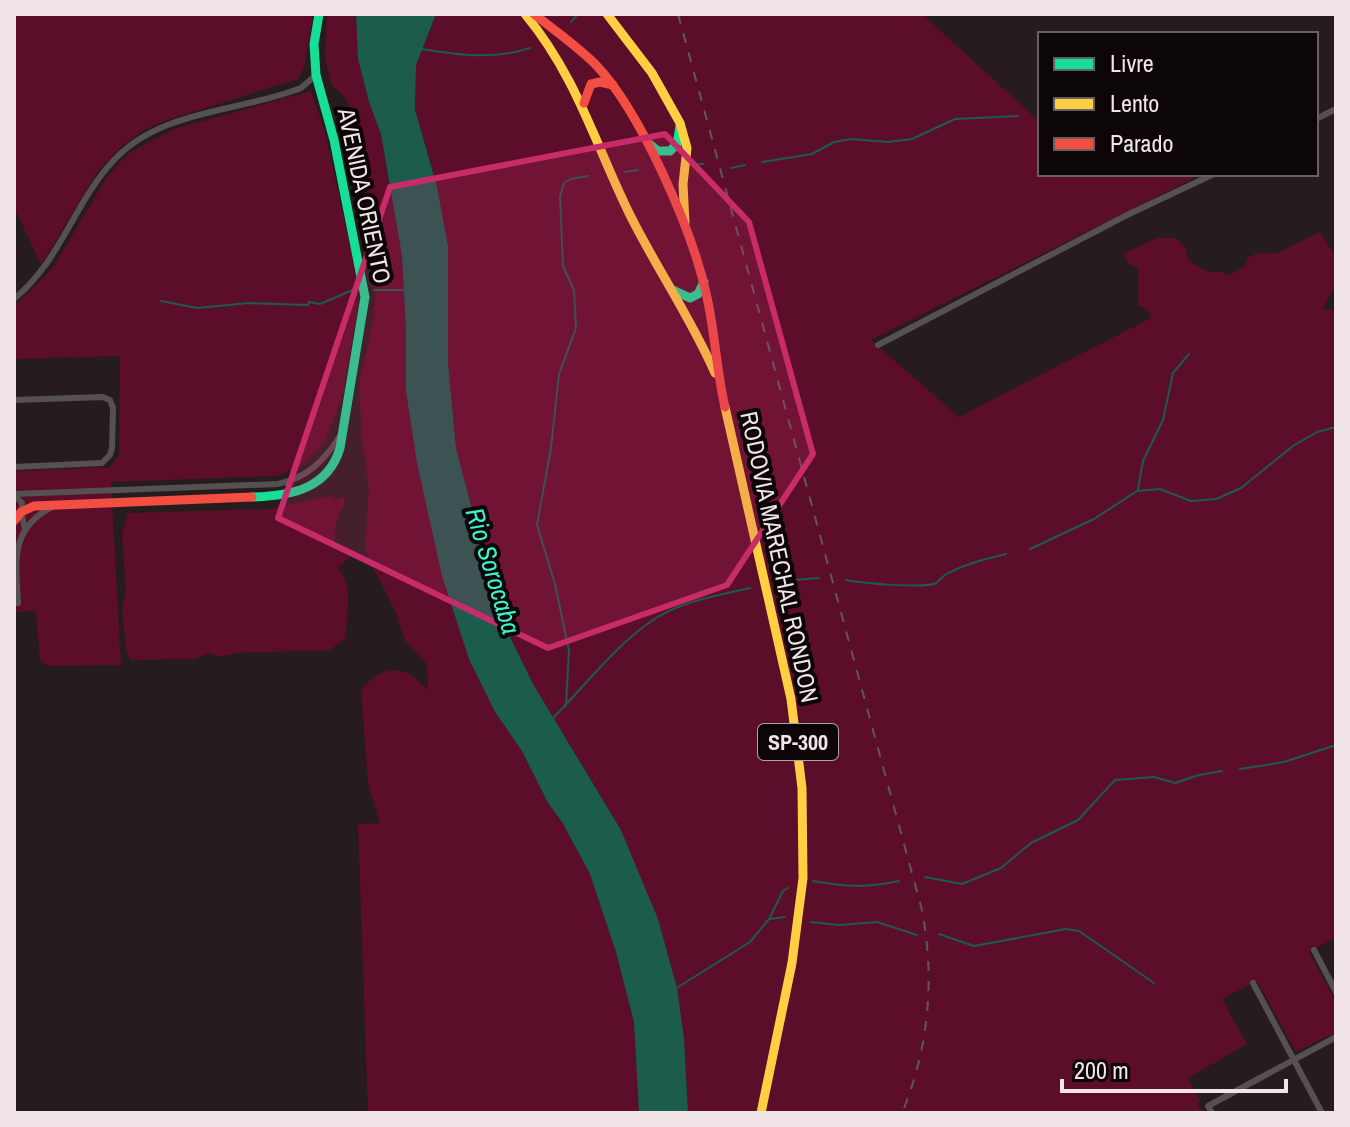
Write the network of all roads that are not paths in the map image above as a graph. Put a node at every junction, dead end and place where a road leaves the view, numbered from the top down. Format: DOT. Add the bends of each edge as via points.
graph roads {
  1 [pos="319,14"];
  2 [pos="525,14"];
  3 [pos="534,14"];
  4 [pos="607,14"];
  5 [pos="316,75"];
  6 [pos="613,85"];
  7 [pos="584,103"];
  8 [pos="1336,109"];
  9 [pos="1318,118"];
  10 [pos="680,123"];
  11 [pos="645,140"];
  12 [pos="1210,176"];
  13 [pos="685,229"];
  14 [pos="704,282"];
  15 [pos="671,289"];
  16 [pos="14,299"];
  17 [pos="878,345"];
  18 [pos="721,390"];
  19 [pos="14,400"];
  20 [pos="342,433"];
  21 [pos="14,467"];
  22 [pos="14,494"];
  23 [pos="57,505"];
  24 [pos="17,516"];
  25 [pos="25,529"];
  26 [pos="16,542"];
  27 [pos="18,603"];
  28 [pos="1314,950"];
  29 [pos="1253,983"];
  30 [pos="1336,992"];
  31 [pos="1336,1037"];
  32 [pos="1294,1060"];
  33 [pos="1210,1110"];
  34 [pos="761,1113"];
  35 [pos="1322,1113"];
  1 -- 5 [label="main road, AVENIDA ORIENTO"];
  2 -- 7 [label="main road, RODOVIA MARECHAL RONDON / SP-300" via="559,57"];
  3 -- 6 [label="main road, RODOVIA MARECHAL RONDON / SP-300"];
  4 -- 10 [label="main road" via="652,73"];
  5 -- 16 [label="street" via="301,88 172,124 126,149 102,174 48,265"];
  5 -- 20 [label="main road, AVENIDA ORIENTO" via="365,290"];
  6 -- 7 [label="main road" via="591,84"];
  6 -- 11 [label="main road, RODOVIA MARECHAL RONDON / SP-300"];
  7 -- 15 [label="main road, RODOVIA MARECHAL RONDON / SP-300" via="623,200"];
  8 -- 9 [label="street"];
  10 -- 11 [label="main road" via="677,144 670,151 658,151"];
  10 -- 13 [label="main road" via="687,148"];
  11 -- 13 [label="main road, RODOVIA MARECHAL RONDON / SP-300"];
  12 -- 17 [label="street"];
  13 -- 14 [label="main road, RODOVIA MARECHAL RONDON / SP-300"];
  14 -- 15 [label="main road" via="690,298"];
  14 -- 18 [label="main road, RODOVIA MARECHAL RONDON / SP-300"];
  15 -- 18 [label="main road, RODOVIA MARECHAL RONDON / SP-300"];
  18 -- 34 [label="main road, RODOVIA MARECHAL RONDON / SP-300" via="791,699 802,788 799,921"];
  19 -- 21 [label="street" via="103,397 113,408 112,448 102,463"];
  20 -- 22 [label="street, AVENIDA ORIENTO" via="316,467 278,484"];
  20 -- 23 [label="main road, AVENIDA ORIENTO" via="335,466 318,483 294,494"];
  22 -- 24 [label="street" via="22,503"];
  23 -- 24 [label="main road, AVENIDA ORIENTO" via="34,506"];
  23 -- 25 [label="street"];
  24 -- 25 [label="street"];
  25 -- 26 [label="street"];
  26 -- 27 [label="street"];
  28 -- 30 [label="street"];
  29 -- 32 [label="street"];
  31 -- 32 [label="street"];
  32 -- 33 [label="street"];
  32 -- 35 [label="street"];
}
